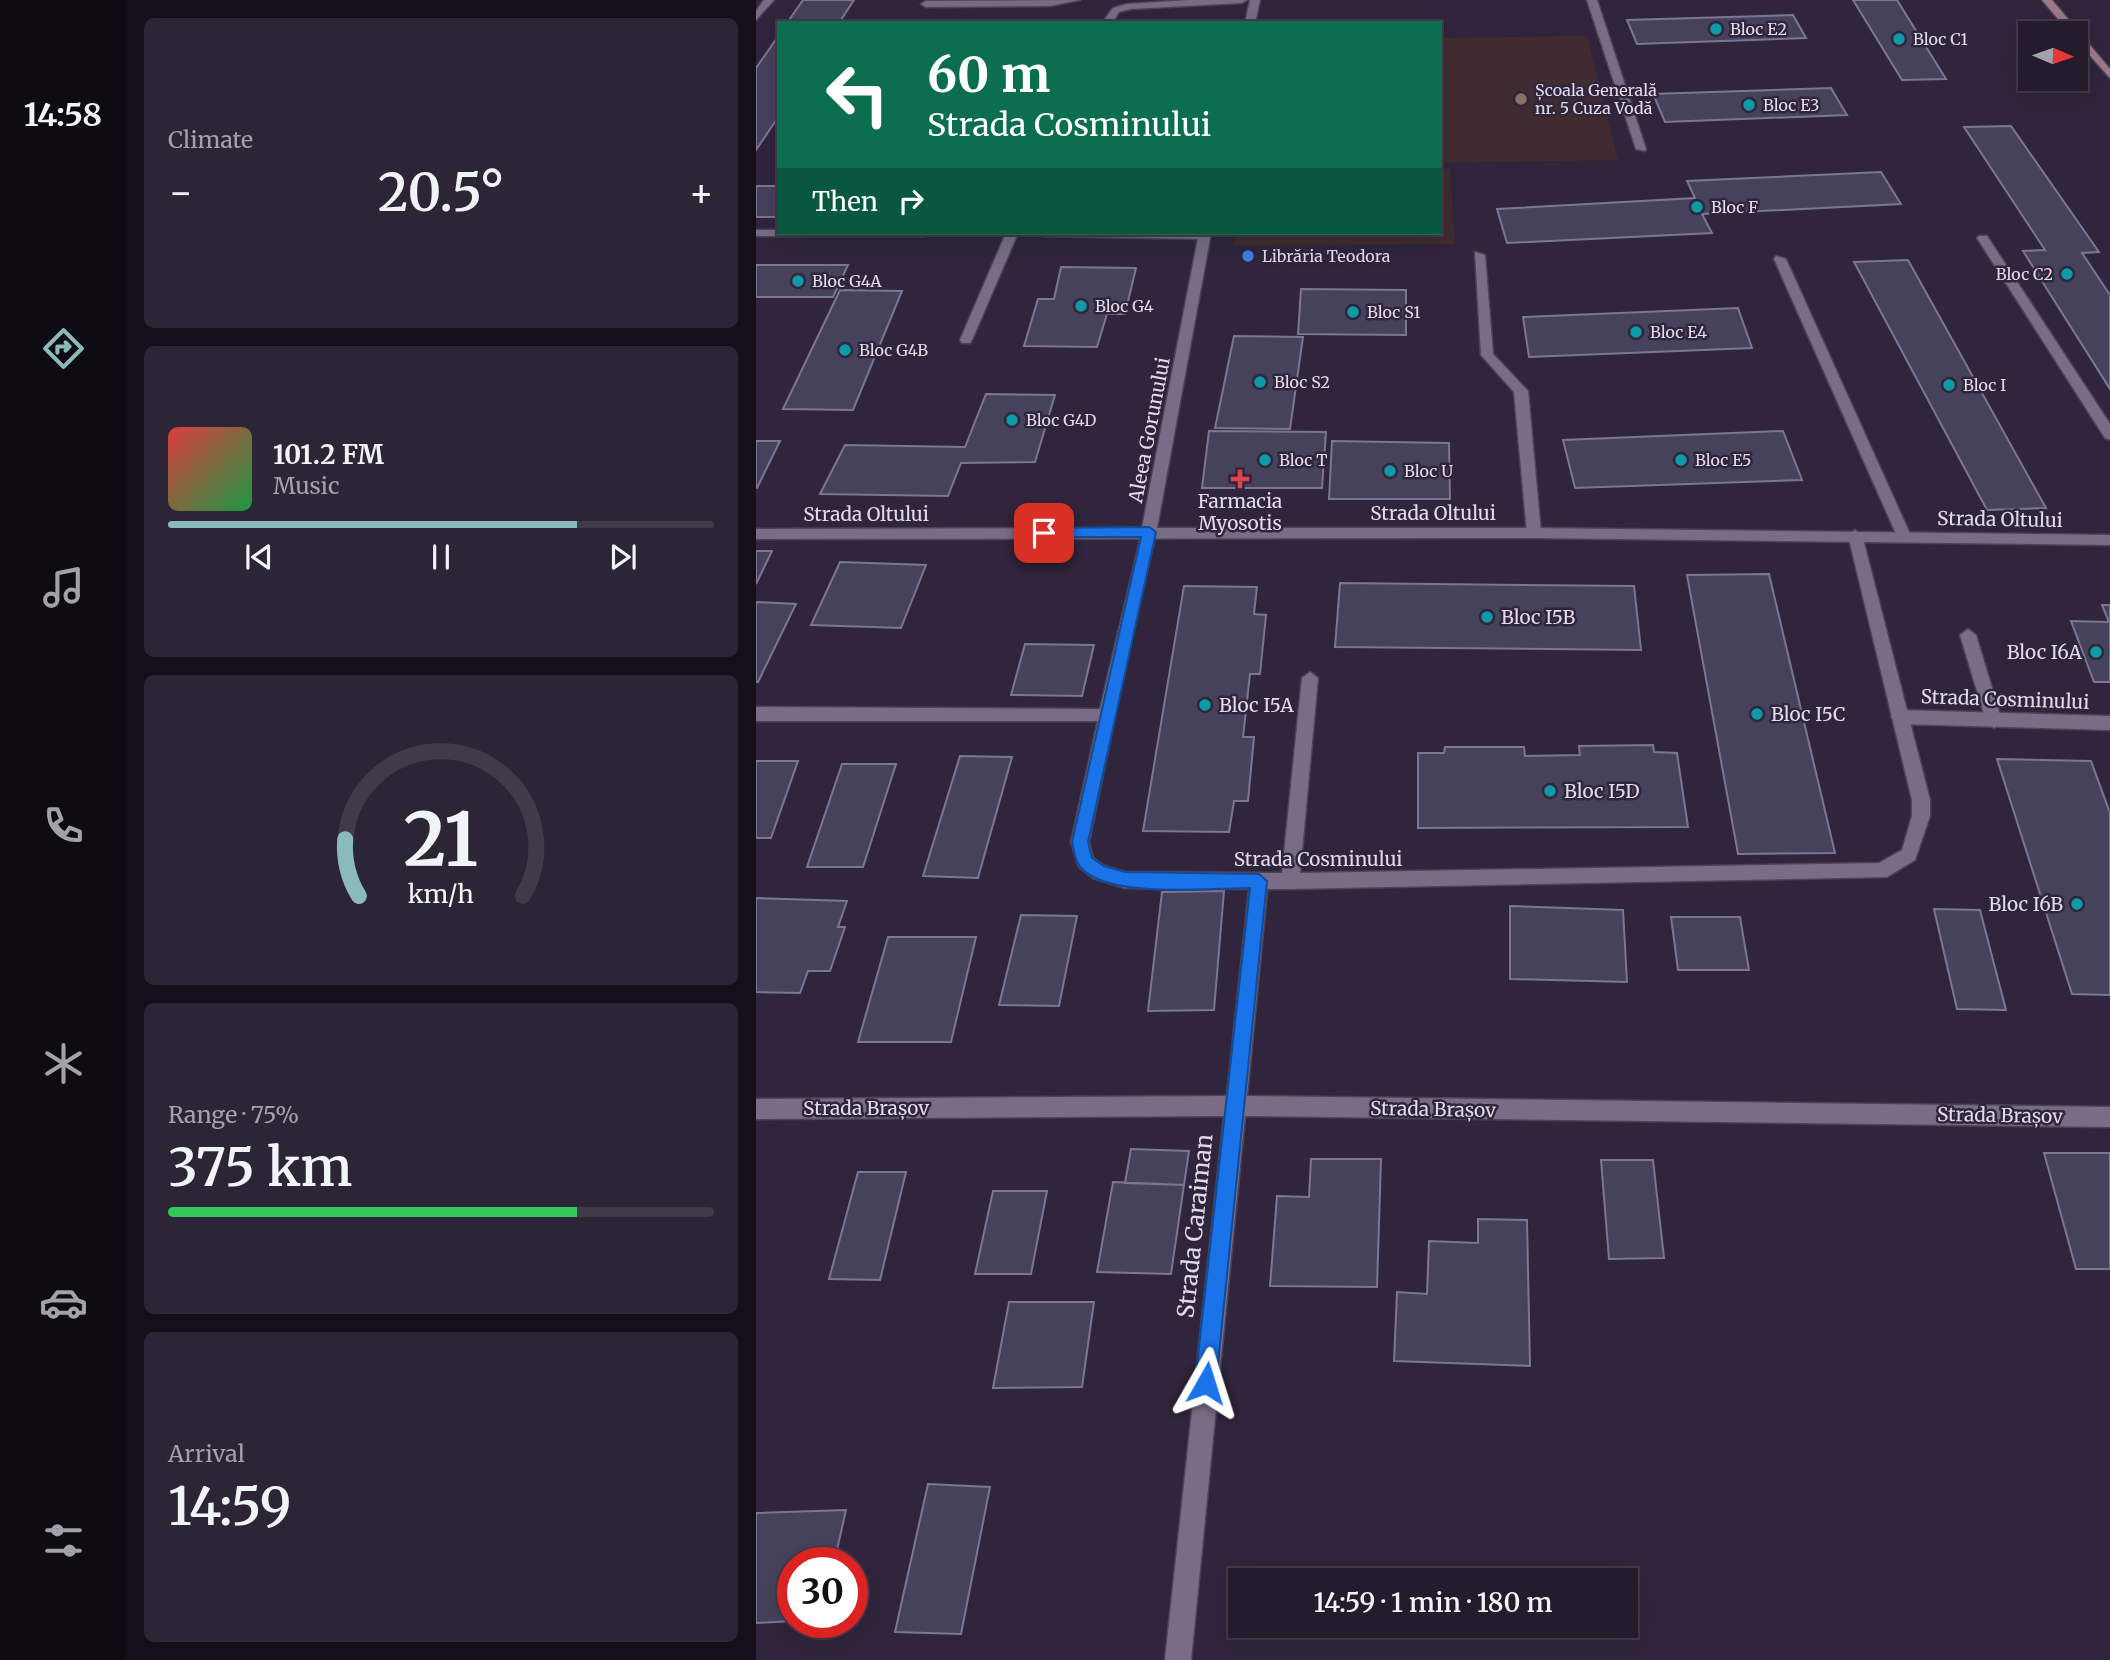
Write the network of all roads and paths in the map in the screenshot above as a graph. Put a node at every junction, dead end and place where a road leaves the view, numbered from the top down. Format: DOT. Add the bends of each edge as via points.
graph roads {
  1 [pos="1075,0"];
  2 [pos="1242,0"];
  3 [pos="1255,0"];
  4 [pos="1592,0"];
  5 [pos="2047,0"];
  6 [pos="926,4"];
  7 [pos="1108,21"];
  8 [pos="1250,21"];
  9 [pos="2064,21"];
  10 [pos="2088,49"];
  11 [pos="2110,75"];
  12 [pos="1641,149"];
  13 [pos="756,233"];
  14 [pos="777,233"];
  15 [pos="1011,235"];
  16 [pos="1205,235"];
  17 [pos="1983,238"];
  18 [pos="1479,255"];
  19 [pos="1780,259"];
  20 [pos="966,340"];
  21 [pos="2110,435"];
  22 [pos="1149,532"];
  23 [pos="1534,533"];
  24 [pos="756,534"];
  25 [pos="1855,535"];
  26 [pos="1904,536"];
  27 [pos="2110,540"];
  28 [pos="1968,635"];
  29 [pos="1310,678"];
  30 [pos="756,714"];
  31 [pos="1107,716"];
  32 [pos="1899,717"];
  33 [pos="1994,721"];
  34 [pos="2110,723"];
  35 [pos="1259,881"];
  36 [pos="1290,881"];
  37 [pos="1234,1107"];
  38 [pos="756,1109"];
  39 [pos="2110,1116"];
  40 [pos="1178,1660"];
  1 -- 6 [label="street"];
  2 -- 7 [label="street" via="1129,6 1116,10"];
  3 -- 8 [label="street"];
  4 -- 12 [label="street"];
  5 -- 9 [label="main road"];
  10 -- 11 [label="main road"];
  13 -- 14 [label="street"];
  15 -- 20 [label="street"];
  16 -- 22 [label="street, Aleea Gorunului"];
  17 -- 21 [label="street"];
  18 -- 23 [label="street" via="1487,355 1521,391"];
  19 -- 26 [label="street"];
  22 -- 23 [label="street, Strada Oltului"];
  22 -- 24 [label="street, Strada Oltului"];
  22 -- 31 [label="street, Aleea Gorunului"];
  23 -- 25 [label="street, Strada Oltului"];
  25 -- 26 [label="street, Strada Oltului"];
  25 -- 32 [label="street, Strada Cosminului"];
  26 -- 27 [label="street, Strada Oltului"];
  28 -- 33 [label="street"];
  29 -- 36 [label="street"];
  30 -- 31 [label="street"];
  31 -- 35 [label="street, Strada Cosminului" via="1080,842 1085,862 1125,880"];
  32 -- 33 [label="street, Strada Cosminului"];
  32 -- 36 [label="street, Strada Cosminului" via="1921,816 1909,855 1881,871"];
  33 -- 34 [label="street, Strada Cosminului"];
  35 -- 36 [label="street, Strada Cosminului"];
  35 -- 37 [label="street, Strada Caraiman"];
  37 -- 38 [label="street, Strada Brașov"];
  37 -- 39 [label="street, Strada Brașov"];
  37 -- 40 [label="street, Strada Caraiman"];
}
